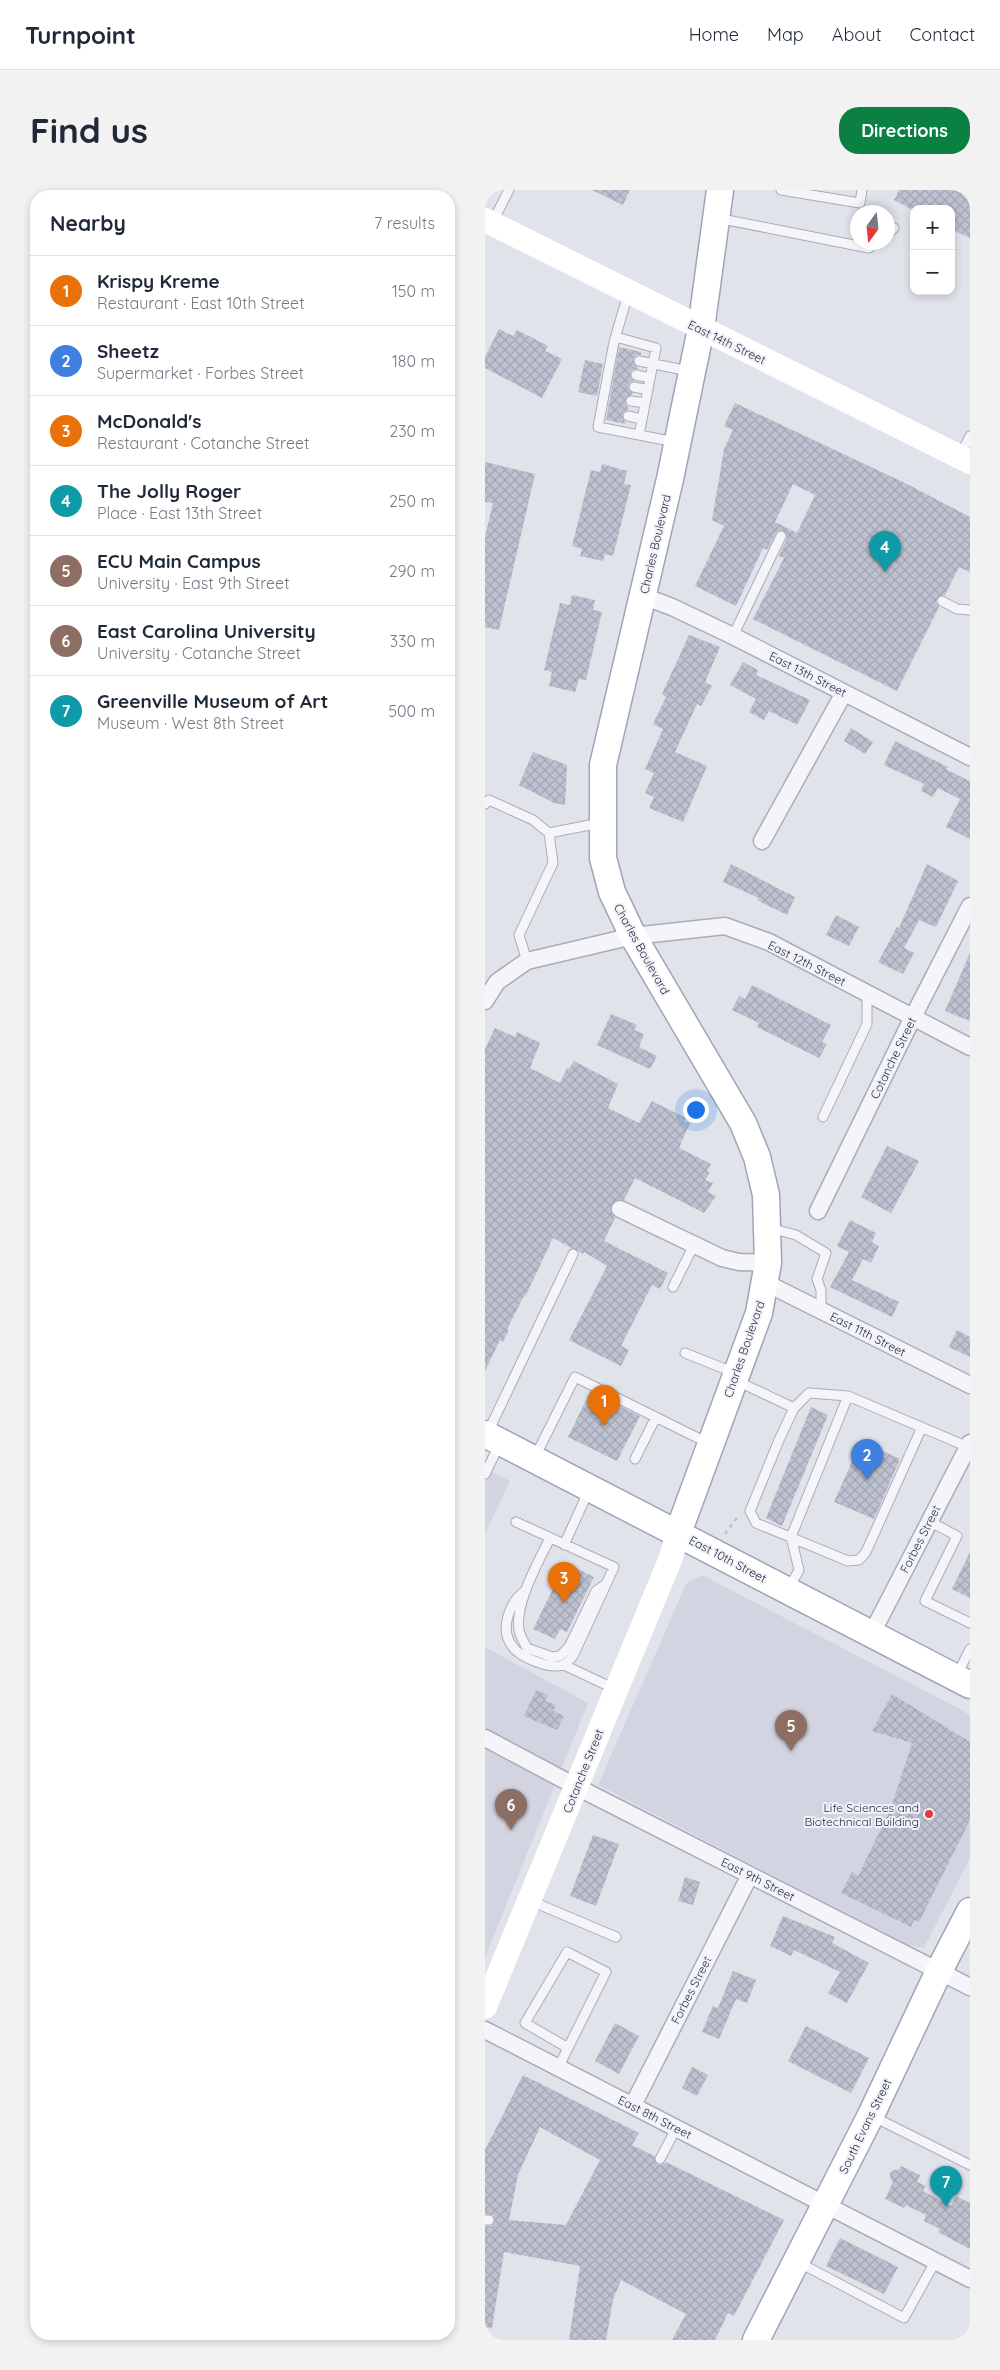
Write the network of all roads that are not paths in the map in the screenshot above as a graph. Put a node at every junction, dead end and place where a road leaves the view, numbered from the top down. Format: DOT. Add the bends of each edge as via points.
graph roads {
  1 [pos="509,190"];
  2 [pos="720,190"];
  3 [pos="781,190"];
  4 [pos="862,190"];
  5 [pos="717,218"];
  6 [pos="488,222"];
  7 [pos="850,244"];
  8 [pos="629,293"];
  9 [pos="701,329"];
  10 [pos="616,337"];
  11 [pos="639,361"];
  12 [pos="653,364"];
  13 [pos="692,372"];
  14 [pos="636,375"];
  15 [pos="650,378"];
  16 [pos="634,387"];
  17 [pos="648,390"];
  18 [pos="631,401"];
  19 [pos="645,403"];
  20 [pos="628,416"];
  21 [pos="642,419"];
  22 [pos="639,435"];
  23 [pos="970,436"];
  24 [pos="677,442"];
  25 [pos="965,459"];
  26 [pos="781,536"];
  27 [pos="643,596"];
  28 [pos="942,601"];
  29 [pos="970,610"];
  30 [pos="733,636"];
  31 [pos="843,692"];
  32 [pos="970,758"];
  33 [pos="485,804"];
  34 [pos="602,822"];
  35 [pos="549,833"];
  36 [pos="762,841"];
  37 [pos="970,906"];
  38 [pos="633,936"];
  39 [pos="527,960"];
  40 [pos="487,993"];
  41 [pos="867,994"];
  42 [pos="913,1017"];
  43 [pos="970,1047"];
  44 [pos="823,1116"];
  45 [pos="620,1209"];
  46 [pos="818,1211"];
  47 [pos="768,1228"];
  48 [pos="694,1245"];
  49 [pos="573,1254"];
  50 [pos="767,1273"];
  51 [pos="673,1287"];
  52 [pos="821,1310"];
  53 [pos="685,1353"];
  54 [pos="735,1377"];
  55 [pos="970,1385"];
  56 [pos="848,1396"];
  57 [pos="794,1408"];
  58 [pos="655,1417"];
  59 [pos="922,1427"];
  60 [pos="491,1437"];
  61 [pos="710,1444"];
  62 [pos="969,1445"];
  63 [pos="534,1459"];
  64 [pos="635,1459"];
  65 [pos="485,1474"];
  66 [pos="591,1488"];
  67 [pos="929,1521"];
  68 [pos="516,1522"];
  69 [pos="678,1533"];
  70 [pos="791,1537"];
  71 [pos="550,1538"];
  72 [pos="564,1545"];
  73 [pos="608,1582"];
  74 [pos="525,1591"];
  75 [pos="788,1591"];
  76 [pos="970,1623"];
  77 [pos="871,1635"];
  78 [pos="970,1649"];
  79 [pos="564,1665"];
  80 [pos="963,1681"];
  81 [pos="617,1690"];
  82 [pos="485,1738"];
  83 [pos="577,1787"];
  84 [pos="750,1874"];
  85 [pos="531,1901"];
  86 [pos="970,1912"];
  87 [pos="616,1937"];
  88 [pos="939,1971"];
  89 [pos="970,1987"];
  90 [pos="485,2007"];
  91 [pos="485,2030"];
  92 [pos="568,2048"];
  93 [pos="558,2068"];
  94 [pos="633,2105"];
  95 [pos="871,2115"];
  96 [pos="677,2127"];
  97 [pos="659,2159"];
  98 [pos="970,2165"];
  99 [pos="825,2206"];
  100 [pos="796,2261"];
  101 [pos="935,2262"];
  102 [pos="970,2279"];
  103 [pos="756,2340"];
  1 -- 6 [label="lane"];
  2 -- 5 [label="main road, Charles Boulevard"];
  3 -- 4 [label="lane" via="860,203"];
  5 -- 7 [label="lane"];
  5 -- 9 [label="main road, Charles Boulevard"];
  6 -- 8 [label="street, East 14th Street"];
  8 -- 9 [label="street, East 14th Street"];
  8 -- 10 [label="lane"];
  9 -- 13 [label="main road, Charles Boulevard"];
  9 -- 25 [label="street, East 14th Street"];
  10 -- 12 [label="lane" via="656,348"];
  10 -- 22 [label="lane" via="598,426"];
  11 -- 12 [label="lane"];
  12 -- 13 [label="lane"];
  12 -- 15 [label="lane"];
  13 -- 24 [label="main road, Charles Boulevard"];
  14 -- 15 [label="lane"];
  15 -- 17 [label="lane"];
  16 -- 17 [label="lane"];
  17 -- 19 [label="lane"];
  18 -- 19 [label="lane"];
  19 -- 21 [label="lane"];
  20 -- 21 [label="lane"];
  21 -- 22 [label="lane"];
  22 -- 24 [label="lane"];
  23 -- 25 [label="lane"];
  24 -- 27 [label="main road, Charles Boulevard"];
  26 -- 30 [label="lane"];
  27 -- 30 [label="street, East 13th Street"];
  27 -- 34 [label="main road, Charles Boulevard" via="603,765"];
  28 -- 29 [label="lane" via="957,609"];
  30 -- 31 [label="street, East 13th Street"];
  31 -- 32 [label="street, East 13th Street"];
  31 -- 36 [label="street"];
  33 -- 35 [label="lane" via="489,800 533,820"];
  34 -- 35 [label="lane"];
  34 -- 38 [label="main road, Charles Boulevard" via="602,844 611,892"];
  35 -- 39 [label="lane" via="553,863 519,935"];
  37 -- 42 [label="street, Cotanche Street"];
  38 -- 39 [label="street, East 12th Street"];
  38 -- 41 [label="street, East 12th Street" via="725,926 769,942"];
  38 -- 47 [label="main road, Charles Boulevard" via="743,1123 757,1157 766,1195"];
  39 -- 40 [label="street"];
  41 -- 42 [label="street, East 12th Street"];
  41 -- 44 [label="lane" via="867,1024"];
  42 -- 43 [label="street, East 12th Street"];
  42 -- 46 [label="street, Cotanche Street"];
  45 -- 48 [label="street"];
  47 -- 50 [label="main road, Charles Boulevard"];
  47 -- 52 [label="lane" via="796,1235 826,1253 817,1279 821,1290"];
  48 -- 50 [label="street"];
  48 -- 51 [label="lane"];
  49 -- 60 [label="lane"];
  50 -- 52 [label="street, East 11th Street"];
  50 -- 54 [label="main road, Charles Boulevard" via="759,1313"];
  52 -- 55 [label="street, East 11th Street"];
  53 -- 54 [label="lane"];
  54 -- 57 [label="lane"];
  54 -- 61 [label="main road, Charles Boulevard"];
  56 -- 57 [label="lane" via="809,1393"];
  56 -- 59 [label="lane"];
  56 -- 70 [label="lane"];
  57 -- 70 [label="lane" via="750,1511 756,1523"];
  58 -- 61 [label="lane"];
  58 -- 63 [label="lane" via="575,1377"];
  58 -- 64 [label="lane"];
  59 -- 62 [label="lane"];
  59 -- 70 [label="lane" via="866,1552 859,1560 848,1561"];
  60 -- 63 [label="main road, East 10th Street"];
  60 -- 65 [label="lane"];
  61 -- 69 [label="main road, Charles Boulevard"];
  62 -- 67 [label="street, Forbes Street"];
  63 -- 66 [label="main road, East 10th Street"];
  66 -- 69 [label="main road, East 10th Street"];
  66 -- 72 [label="lane"];
  67 -- 76 [label="lane" via="957,1536 925,1601"];
  67 -- 77 [label="street, Forbes Street"];
  68 -- 71 [label="lane"];
  69 -- 75 [label="main road, East 10th Street"];
  69 -- 81 [label="street, Cotanche Street"];
  70 -- 75 [label="lane" via="799,1570"];
  71 -- 72 [label="lane"];
  71 -- 74 [label="lane"];
  72 -- 73 [label="lane" via="614,1567"];
  73 -- 74 [label="lane" via="596,1591 569,1647 559,1656 552,1657 527,1648 521,1637 519,1629"];
  73 -- 79 [label="lane" via="573,1656"];
  74 -- 79 [label="lane" via="515,1599 508,1618 507,1632 512,1646 530,1659 549,1666"];
  75 -- 77 [label="main road, East 10th Street"];
  77 -- 80 [label="main road, East 10th Street"];
  78 -- 80 [label="lane"];
  79 -- 81 [label="lane"];
  81 -- 83 [label="street, Cotanche Street"];
  82 -- 83 [label="street, East 9th Street"];
  83 -- 84 [label="street, East 9th Street"];
  83 -- 85 [label="street, Cotanche Street"];
  84 -- 88 [label="street, East 9th Street"];
  84 -- 94 [label="street, Forbes Street"];
  85 -- 87 [label="lane"];
  85 -- 90 [label="street, Cotanche Street"];
  86 -- 88 [label="main road, South Evans Street"];
  88 -- 89 [label="street, East 9th Street"];
  88 -- 95 [label="main road, South Evans Street"];
  91 -- 93 [label="street, East 8th Street"];
  92 -- 92 [label="lane" via="606,1972 567,1952 525,2023"];
  92 -- 93 [label="lane"];
  93 -- 94 [label="street, East 8th Street"];
  94 -- 96 [label="street, East 8th Street"];
  95 -- 98 [label="lane"];
  95 -- 99 [label="main road, South Evans Street"];
  96 -- 97 [label="lane"];
  96 -- 99 [label="street, East 8th Street"];
  99 -- 100 [label="main road, South Evans Street"];
  99 -- 101 [label="street, East 8th Street"];
  100 -- 101 [label="lane" via="904,2318"];
  100 -- 103 [label="main road, South Evans Street"];
  101 -- 102 [label="street, East 8th Street"];
}
